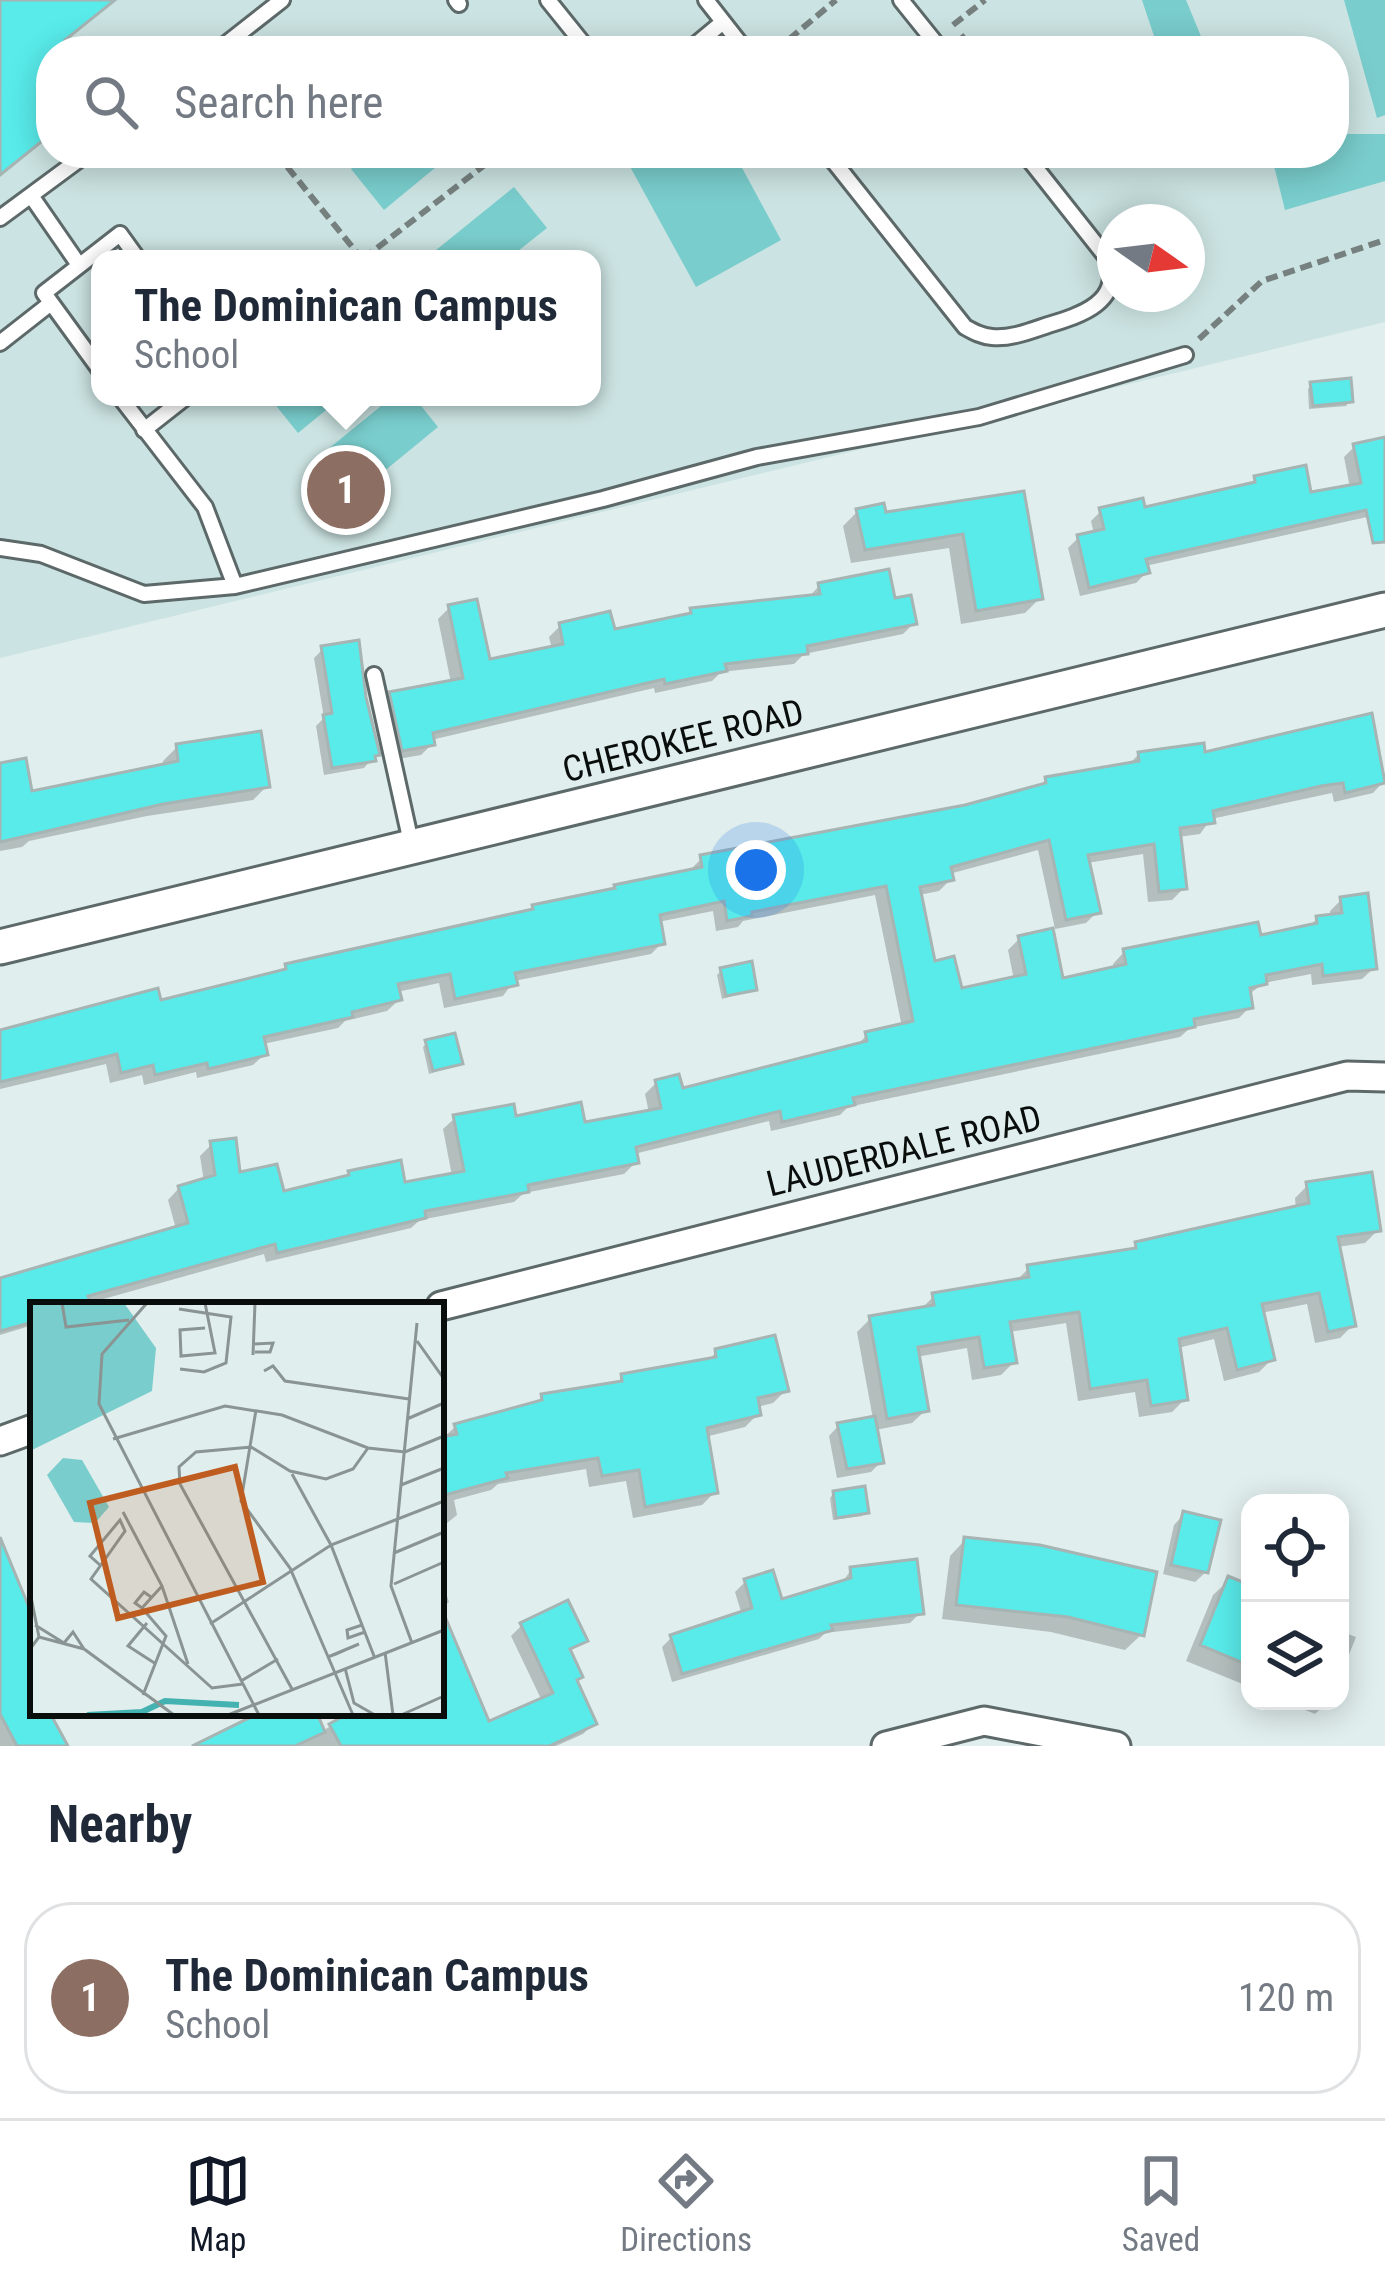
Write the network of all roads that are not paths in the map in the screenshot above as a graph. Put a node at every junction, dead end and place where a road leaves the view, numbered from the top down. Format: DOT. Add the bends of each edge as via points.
graph roads {
  1 [pos="282,0"];
  2 [pos="548,0"];
  3 [pos="706,0"];
  4 [pos="901,0"];
  5 [pos="724,22"];
  6 [pos="237,36"];
  7 [pos="577,36"];
  8 [pos="707,36"];
  9 [pos="735,36"];
  10 [pos="930,36"];
  11 [pos="69,168"];
  12 [pos="838,168"];
  13 [pos="1036,168"];
  14 [pos="32,197"];
  15 [pos="0,218"];
  16 [pos="100,250"];
  17 [pos="132,250"];
  18 [pos="91,257"];
  19 [pos="79,266"];
  20 [pos="51,303"];
  21 [pos="0,343"];
  22 [pos="1185,356"];
  23 [pos="91,358"];
  24 [pos="127,406"];
  25 [pos="175,406"];
  26 [pos="145,430"];
  27 [pos="0,548"];
  28 [pos="235,586"];
  29 [pos="1385,610"];
  30 [pos="374,675"];
  31 [pos="412,847"];
  32 [pos="0,947"];
  33 [pos="1385,1077"];
  34 [pos="444,1305"];
  35 [pos="30,1430"];
  36 [pos="0,1441"];
  37 [pos="886,1746"];
  38 [pos="1116,1746"];
  1 -- 6 [label="lane"];
  2 -- 7 [label="lane"];
  3 -- 5 [label="lane"];
  4 -- 10 [label="lane"];
  5 -- 8 [label="lane"];
  5 -- 9 [label="lane"];
  11 -- 14 [label="lane"];
  12 -- 13 [label="lane" via="965,327 996,338 1085,314 1112,280 1107,259"];
  14 -- 15 [label="lane"];
  14 -- 19 [label="lane"];
  16 -- 17 [label="lane" via="120,234"];
  18 -- 19 [label="lane"];
  19 -- 20 [label="lane" via="44,292"];
  20 -- 21 [label="lane"];
  20 -- 23 [label="lane"];
  22 -- 28 [label="lane" via="979,417 757,458"];
  24 -- 26 [label="lane"];
  25 -- 26 [label="lane"];
  26 -- 28 [label="lane" via="206,507"];
  27 -- 28 [label="lane" via="41,554 144,594"];
  29 -- 31 [label="street, CHEROKEE ROAD"];
  30 -- 31 [label="lane"];
  31 -- 32 [label="street, CHEROKEE ROAD"];
  33 -- 34 [label="street, LAUDERDALE ROAD" via="1347,1076"];
  35 -- 36 [label="street"];
  37 -- 38 [label="street" via="984,1721"];
}
